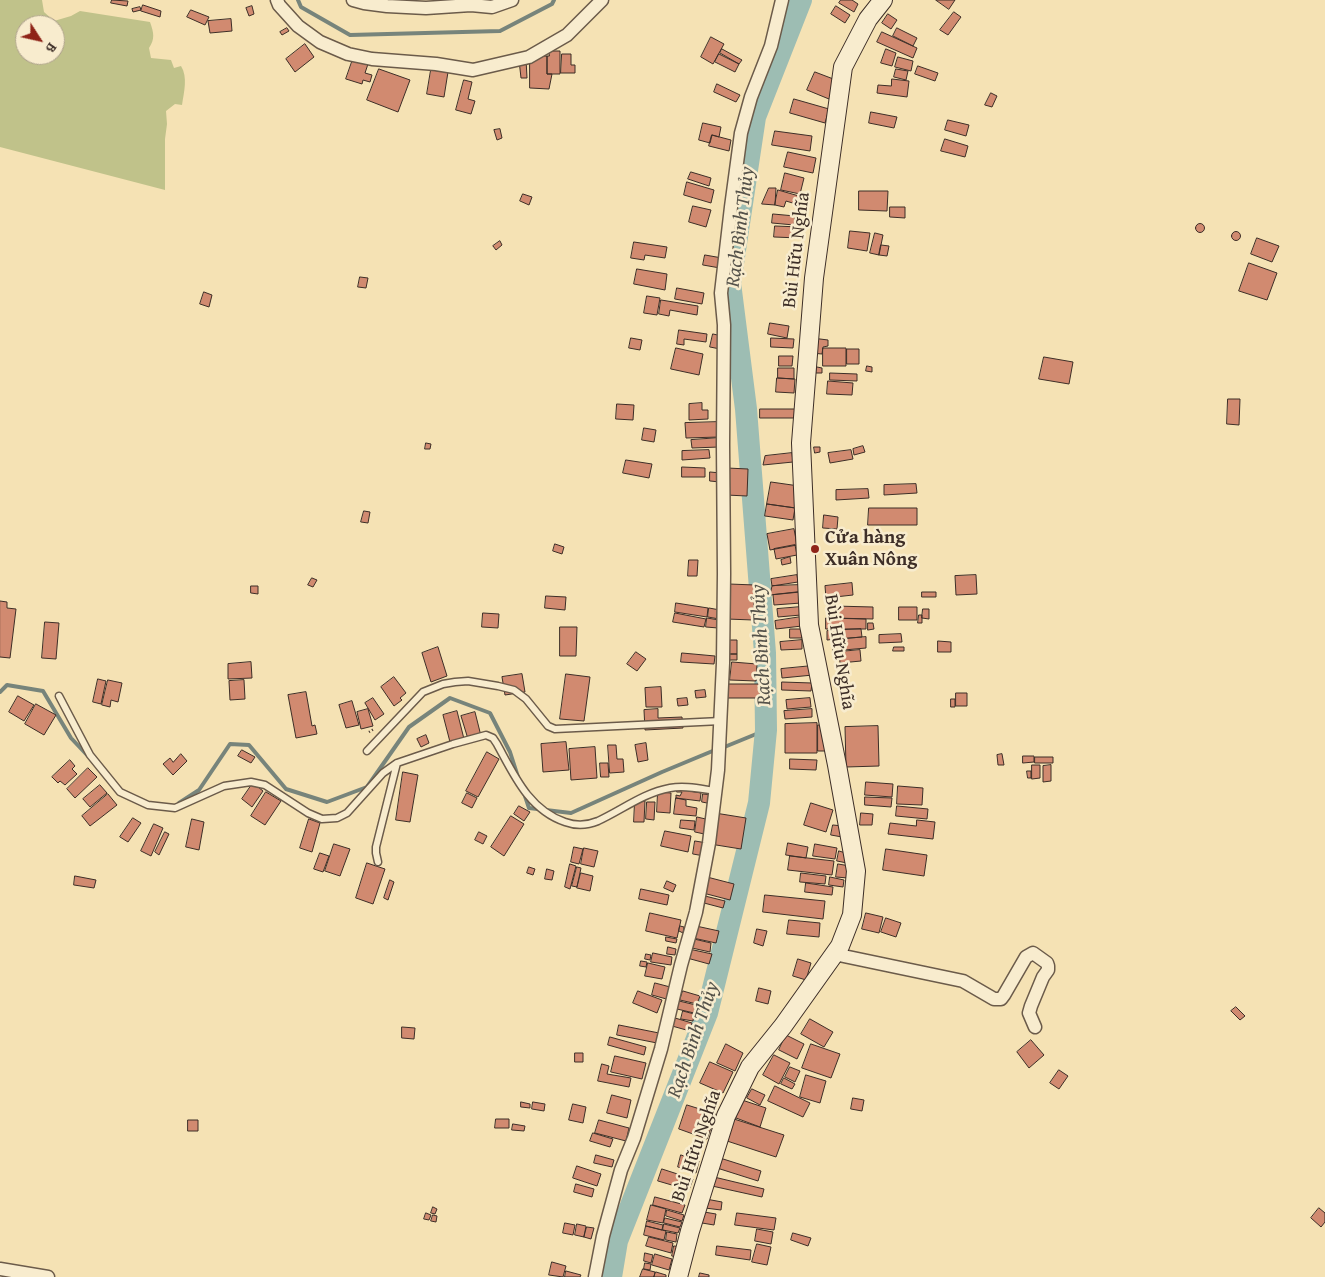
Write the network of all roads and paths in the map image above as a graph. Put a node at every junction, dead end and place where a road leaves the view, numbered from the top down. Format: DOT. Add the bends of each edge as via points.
graph roads {
  1 [pos="277,0"];
  2 [pos="354,0"];
  3 [pos="512,0"];
  4 [pos="602,0"];
  5 [pos="782,0"];
  6 [pos="883,0"];
  7 [pos="58,696"];
  8 [pos="721,722"];
  9 [pos="367,752"];
  10 [pos="397,763"];
  11 [pos="716,791"];
  12 [pos="378,862"];
  13 [pos="834,954"];
  14 [pos="1035,1027"];
  15 [pos="0,1269"];
  16 [pos="48,1277"];
  17 [pos="595,1277"];
  18 [pos="678,1277"];
  1 -- 4 [label="street" via="298,26 320,42 348,54 474,70 529,57 567,35"];
  2 -- 3 [label="street" via="426,8 492,7"];
  5 -- 8 [label="street" via="771,46 741,133 722,293 724,584"];
  6 -- 13 [label="main road, Bùi Hữu Nghĩa" via="868,19 843,67 814,278 801,443 809,625 856,871 852,915"];
  7 -- 10 [label="lane" via="90,755 120,792 148,805 175,808 224,786 251,782 265,785 322,819 337,818"];
  8 -- 9 [label="lane" via="556,729 548,726 526,699 514,690 468,681 455,682 423,692"];
  8 -- 11 [label="street"];
  10 -- 11 [label="lane" via="473,738 490,736 534,803 550,816 576,825 597,821 653,792 687,787"];
  10 -- 12 [label="lane" via="376,847"];
  11 -- 17 [label="street" via="696,912 661,1049 621,1170"];
  13 -- 14 [label="street" via="963,981 998,1000 1002,999 1026,957 1033,953 1048,966 1029,1013"];
  13 -- 18 [label="main road, Bùi Hữu Nghĩa" via="750,1067 726,1116"];
  15 -- 16 [label="street"];
}
